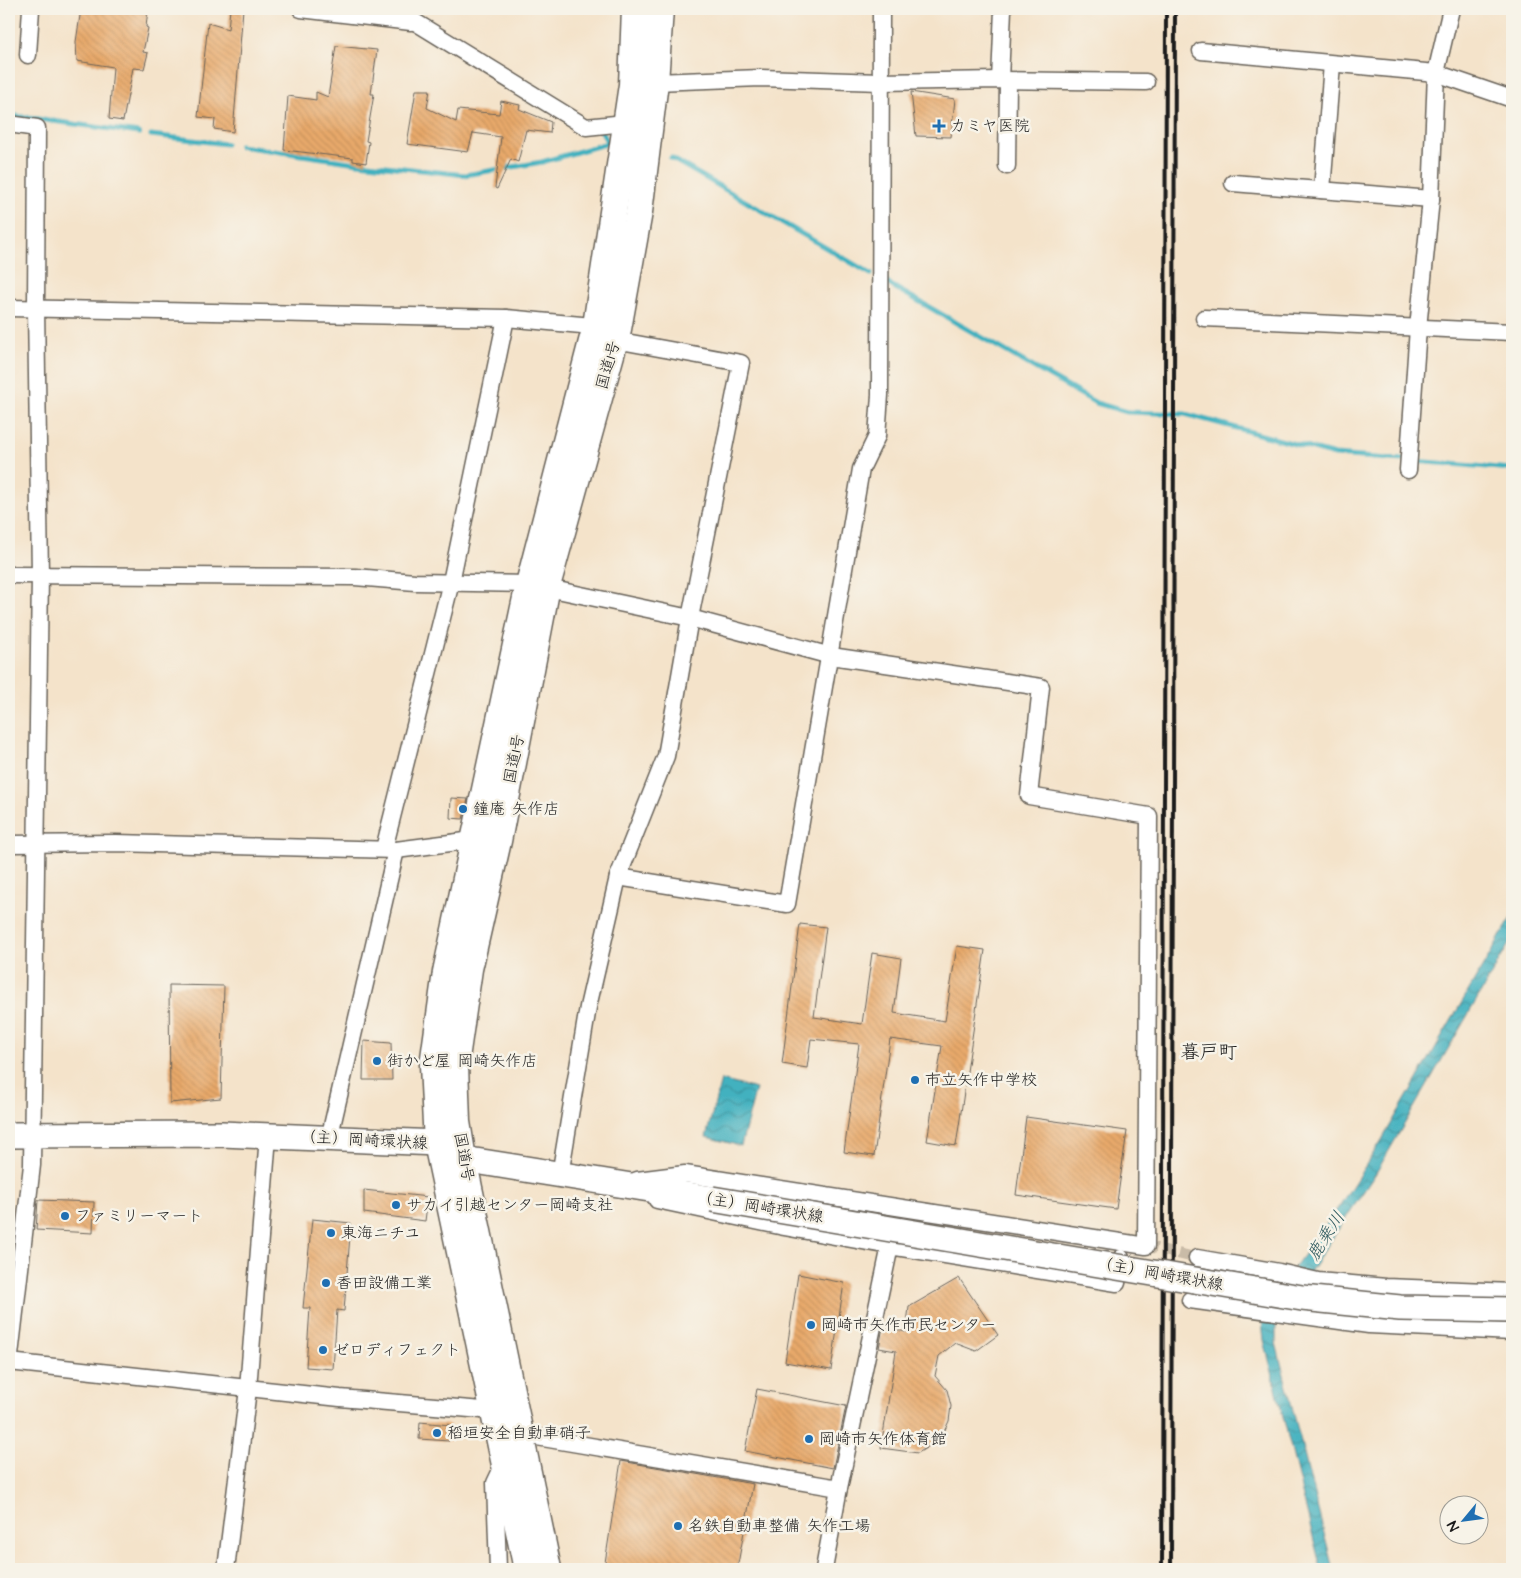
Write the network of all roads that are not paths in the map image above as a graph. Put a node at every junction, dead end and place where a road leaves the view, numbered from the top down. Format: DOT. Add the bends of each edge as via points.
graph roads {
  1 [pos="31,9"];
  2 [pos="301,9"];
  3 [pos="394,9"];
  4 [pos="635,9"];
  5 [pos="660,9"];
  6 [pos="881,9"];
  7 [pos="1003,9"];
  8 [pos="1451,9"];
  9 [pos="416,22"];
  10 [pos="1201,51"];
  11 [pos="28,55"];
  12 [pos="1332,64"];
  13 [pos="1436,73"];
  14 [pos="1004,81"];
  15 [pos="655,82"];
  16 [pos="880,82"];
  17 [pos="1146,82"];
  18 [pos="1512,99"];
  19 [pos="625,123"];
  20 [pos="9,124"];
  21 [pos="1007,166"];
  22 [pos="1233,182"];
  23 [pos="1322,190"];
  24 [pos="1431,199"];
  25 [pos="9,308"];
  26 [pos="36,308"];
  27 [pos="506,318"];
  28 [pos="1204,318"];
  29 [pos="1418,328"];
  30 [pos="610,332"];
  31 [pos="1512,332"];
  32 [pos="1408,470"];
  33 [pos="9,575"];
  34 [pos="40,575"];
  35 [pos="450,582"];
  36 [pos="538,585"];
  37 [pos="690,618"];
  38 [pos="831,656"];
  39 [pos="487,839"];
  40 [pos="9,844"];
  41 [pos="37,845"];
  42 [pos="390,850"];
  43 [pos="618,877"];
  44 [pos="20,1135"];
  45 [pos="268,1136"];
  46 [pos="329,1140"];
  47 [pos="437,1143"];
  48 [pos="463,1159"];
  49 [pos="560,1175"];
  50 [pos="610,1184"];
  51 [pos="16,1225"];
  52 [pos="1123,1242"];
  53 [pos="890,1246"];
  54 [pos="1196,1258"];
  55 [pos="1318,1281"];
  56 [pos="1512,1292"];
  57 [pos="1190,1300"];
  58 [pos="1512,1310"];
  59 [pos="1306,1317"];
  60 [pos="1512,1332"];
  61 [pos="9,1363"];
  62 [pos="248,1389"];
  63 [pos="494,1411"];
  64 [pos="519,1434"];
  65 [pos="504,1464"];
  66 [pos="839,1488"];
  67 [pos="226,1569"];
  68 [pos="498,1569"];
  69 [pos="527,1569"];
  70 [pos="548,1569"];
  71 [pos="824,1569"];
  1 -- 11 [label="street"];
  2 -- 9 [label="street"];
  3 -- 9 [label="street"];
  4 -- 19 [label="highway, 国道1号" via="632,85"];
  5 -- 15 [label="highway, 国道1号"];
  6 -- 16 [label="street"];
  7 -- 14 [label="street"];
  8 -- 13 [label="street"];
  9 -- 19 [label="street" via="586,128"];
  10 -- 12 [label="street"];
  12 -- 13 [label="street"];
  12 -- 23 [label="street"];
  13 -- 18 [label="street"];
  13 -- 24 [label="street"];
  14 -- 16 [label="street"];
  14 -- 17 [label="street"];
  14 -- 21 [label="street"];
  15 -- 16 [label="street" via="761,78"];
  15 -- 30 [label="highway, 国道1号" via="639,212"];
  16 -- 38 [label="street" via="880,395 877,436 861,469"];
  19 -- 30 [label="highway, 国道1号"];
  20 -- 26 [label="street" via="37,128"];
  22 -- 23 [label="street"];
  23 -- 24 [label="street"];
  24 -- 29 [label="street"];
  25 -- 26 [label="street"];
  26 -- 27 [label="street"];
  26 -- 34 [label="street"];
  27 -- 30 [label="street"];
  27 -- 35 [label="street"];
  28 -- 29 [label="street"];
  29 -- 31 [label="street"];
  29 -- 32 [label="street"];
  30 -- 36 [label="highway, 国道1号"];
  30 -- 37 [label="street" via="741,363"];
  33 -- 34 [label="street"];
  34 -- 35 [label="street"];
  34 -- 41 [label="street"];
  35 -- 36 [label="street"];
  35 -- 42 [label="street"];
  36 -- 37 [label="street"];
  36 -- 39 [label="highway, 国道1号"];
  37 -- 38 [label="street"];
  37 -- 43 [label="street" via="666,756"];
  38 -- 43 [label="street" via="787,904"];
  38 -- 52 [label="street" via="1041,687 1029,796 1149,816 1146,1246"];
  39 -- 42 [label="street"];
  39 -- 47 [label="highway, 国道1号" via="446,972 433,1065"];
  39 -- 48 [label="highway, 国道1号" via="455,1065"];
  40 -- 41 [label="street"];
  41 -- 42 [label="street"];
  41 -- 44 [label="street"];
  42 -- 46 [label="street"];
  43 -- 49 [label="street" via="588,1007"];
  44 -- 45 [label="main road, （主）岡崎環状線"];
  44 -- 51 [label="street" via="32,1165"];
  45 -- 46 [label="main road, （主）岡崎環状線"];
  45 -- 62 [label="street"];
  46 -- 47 [label="main road, （主）岡崎環状線"];
  47 -- 48 [label="main road, （主）岡崎環状線"];
  47 -- 63 [label="highway, 国道1号"];
  48 -- 49 [label="main road, （主）岡崎環状線"];
  48 -- 64 [label="highway, 国道1号"];
  49 -- 50 [label="main road, （主）岡崎環状線"];
  50 -- 52 [label="street" via="685,1174"];
  50 -- 53 [label="street" via="670,1205"];
  50 -- 58 [label="main road, （主）岡崎環状線, bridge" via="1302,1298 1400,1308"];
  51 -- 61 [label="street"];
  52 -- 53 [label="street" via="1116,1283"];
  53 -- 66 [label="street"];
  54 -- 55 [label="street"];
  55 -- 56 [label="street"];
  55 -- 59 [label="street"];
  57 -- 59 [label="street"];
  59 -- 60 [label="street" via="1369,1325"];
  61 -- 62 [label="street"];
  62 -- 63 [label="street"];
  62 -- 67 [label="street"];
  63 -- 65 [label="highway, 国道1号"];
  64 -- 66 [label="street"];
  64 -- 70 [label="highway, 国道1号"];
  65 -- 68 [label="street" via="495,1483"];
  65 -- 69 [label="highway, 国道1号"];
  66 -- 71 [label="street"];
}
